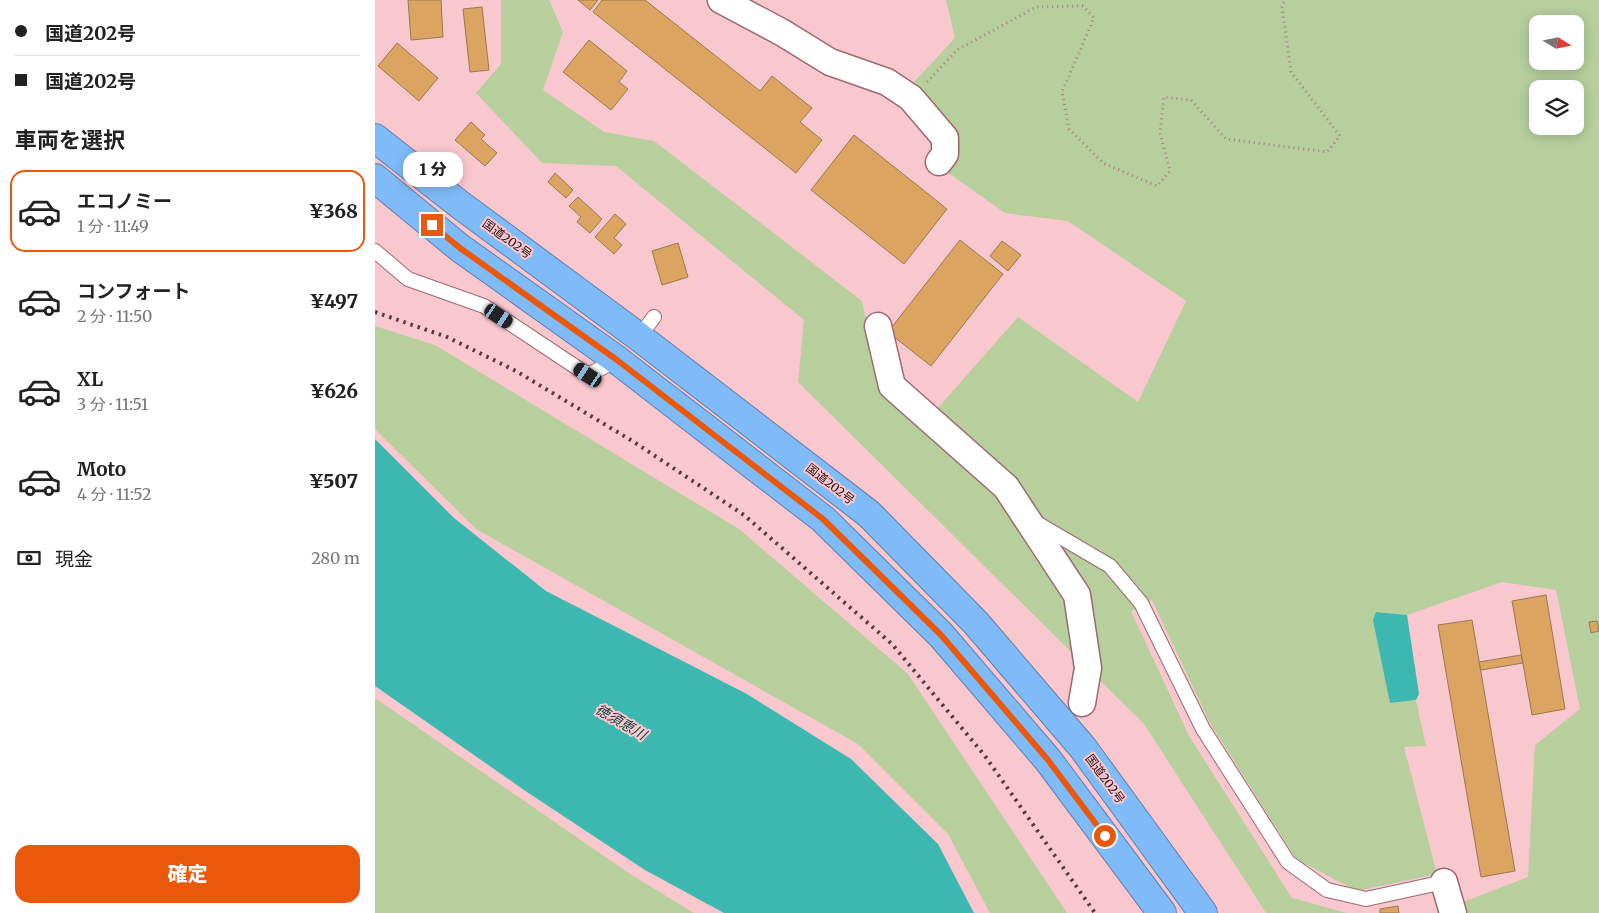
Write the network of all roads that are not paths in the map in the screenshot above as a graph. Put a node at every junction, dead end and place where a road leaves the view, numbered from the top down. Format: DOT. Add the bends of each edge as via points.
graph roads {
  1 [pos="721,0"];
  2 [pos="375,138"];
  3 [pos="939,162"];
  4 [pos="375,178"];
  5 [pos="375,251"];
  6 [pos="878,326"];
  7 [pos="617,360"];
  8 [pos="1028,517"];
  9 [pos="1082,702"];
  10 [pos="1444,882"];
  11 [pos="1162,913"];
  12 [pos="1203,913"];
  13 [pos="1453,913"];
  1 -- 3 [label="street" via="831,62 887,82 911,98 945,138 945,154"];
  2 -- 12 [label="highway, 国道202号" via="459,204 647,327 869,514 976,623 1083,748"];
  4 -- 7 [label="highway" via="460,248"];
  5 -- 7 [label="lane" via="407,279 484,306 588,375"];
  6 -- 8 [label="street" via="892,386 1006,487"];
  7 -- 11 [label="highway" via="823,519 941,635 1048,760"];
  8 -- 9 [label="street" via="1077,595 1088,668"];
  8 -- 10 [label="lane" via="1111,566 1141,603 1203,729 1287,862 1327,890 1366,899"];
  10 -- 13 [label="street"];
}
